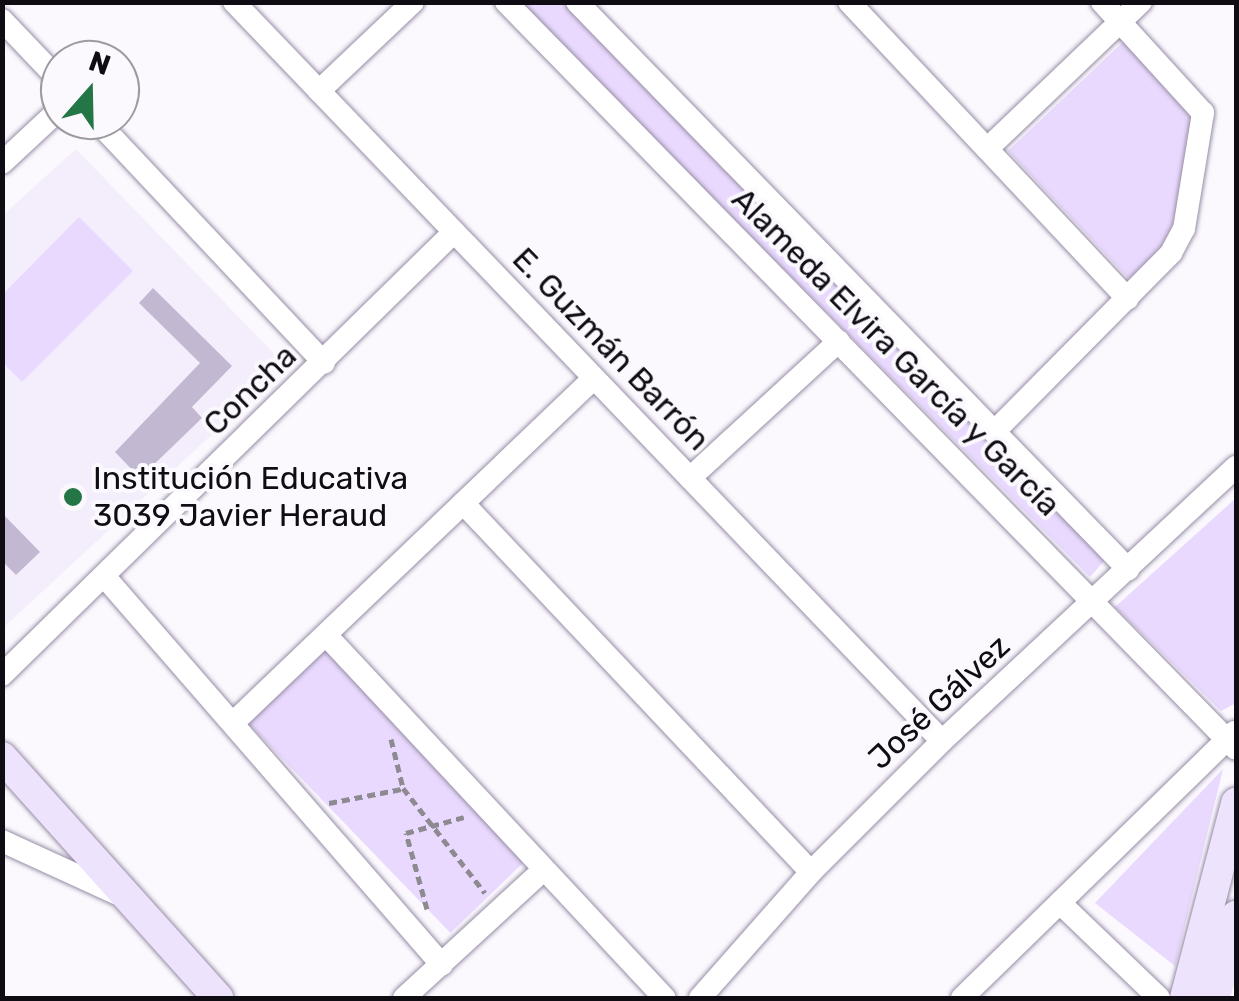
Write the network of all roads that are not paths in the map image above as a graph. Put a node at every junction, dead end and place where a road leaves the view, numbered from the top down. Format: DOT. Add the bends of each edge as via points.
graph roads {
  1 [pos="234,2"];
  2 [pos="413,2"];
  3 [pos="506,2"];
  4 [pos="576,2"];
  5 [pos="849,2"];
  6 [pos="1102,2"];
  7 [pos="1141,2"];
  8 [pos="2,20"];
  9 [pos="1121,22"];
  10 [pos="40,60"];
  11 [pos="319,91"];
  12 [pos="40,127"];
  13 [pos="115,140"];
  14 [pos="987,149"];
  15 [pos="2,163"];
  16 [pos="454,232"];
  17 [pos="1128,299"];
  18 [pos="839,340"];
  19 [pos="324,363"];
  20 [pos="594,378"];
  21 [pos="994,432"];
  22 [pos="1236,467"];
  23 [pos="690,478"];
  24 [pos="464,503"];
  25 [pos="1128,569"];
  26 [pos="104,576"];
  27 [pos="1096,601"];
  28 [pos="326,635"];
  29 [pos="2,675"];
  30 [pos="233,723"];
  31 [pos="1233,740"];
  32 [pos="942,741"];
  33 [pos="2,757"];
  34 [pos="1236,803"];
  35 [pos="2,841"];
  36 [pos="543,870"];
  37 [pos="812,872"];
  38 [pos="130,900"];
  39 [pos="1060,902"];
  40 [pos="1236,916"];
  41 [pos="442,964"];
  42 [pos="218,998"];
  43 [pos="404,998"];
  44 [pos="665,998"];
  45 [pos="700,998"];
  46 [pos="962,998"];
  47 [pos="1158,998"];
  48 [pos="1185,998"];
  49 [pos="1215,998"];
  1 -- 11 [label="street, E. Guzmán Barrón"];
  2 -- 11 [label="street"];
  3 -- 18 [label="street, Alameda Elvira García y García"];
  4 -- 21 [label="street, Alameda Elvira García y García"];
  5 -- 14 [label="street"];
  6 -- 9 [label="street"];
  7 -- 9 [label="street"];
  8 -- 10 [label="street"];
  9 -- 14 [label="street"];
  9 -- 17 [label="street" via="1192,97 1204,130 1184,229"];
  11 -- 16 [label="street, E. Guzmán Barrón"];
  12 -- 15 [label="street"];
  13 -- 19 [label="street"];
  14 -- 17 [label="street"];
  16 -- 19 [label="street, Concha"];
  16 -- 20 [label="street, E. Guzmán Barrón"];
  17 -- 21 [label="street"];
  18 -- 23 [label="street"];
  18 -- 27 [label="street, Alameda Elvira García y García"];
  19 -- 26 [label="street, Concha"];
  20 -- 23 [label="street, E. Guzmán Barrón"];
  20 -- 24 [label="street"];
  21 -- 25 [label="street, Alameda Elvira García y García"];
  22 -- 25 [label="street, José Gálvez"];
  23 -- 32 [label="street, E. Guzmán Barrón"];
  24 -- 28 [label="street"];
  24 -- 37 [label="street"];
  25 -- 27 [label="street, José Gálvez"];
  26 -- 29 [label="street, Concha"];
  26 -- 30 [label="street"];
  27 -- 31 [label="street, Alameda Elvira García y García"];
  27 -- 32 [label="street, José Gálvez"];
  28 -- 30 [label="street"];
  28 -- 36 [label="street"];
  30 -- 41 [label="street"];
  31 -- 39 [label="street"];
  32 -- 37 [label="street, José Gálvez"];
  33 -- 38 [label="street"];
  34 -- 48 [label="street"];
  35 -- 38 [label="street"];
  36 -- 41 [label="street"];
  36 -- 44 [label="street"];
  37 -- 45 [label="street, José Gálvez"];
  38 -- 42 [label="street"];
  39 -- 46 [label="street"];
  39 -- 47 [label="street"];
  40 -- 49 [label="street"];
  41 -- 43 [label="street"];
}
